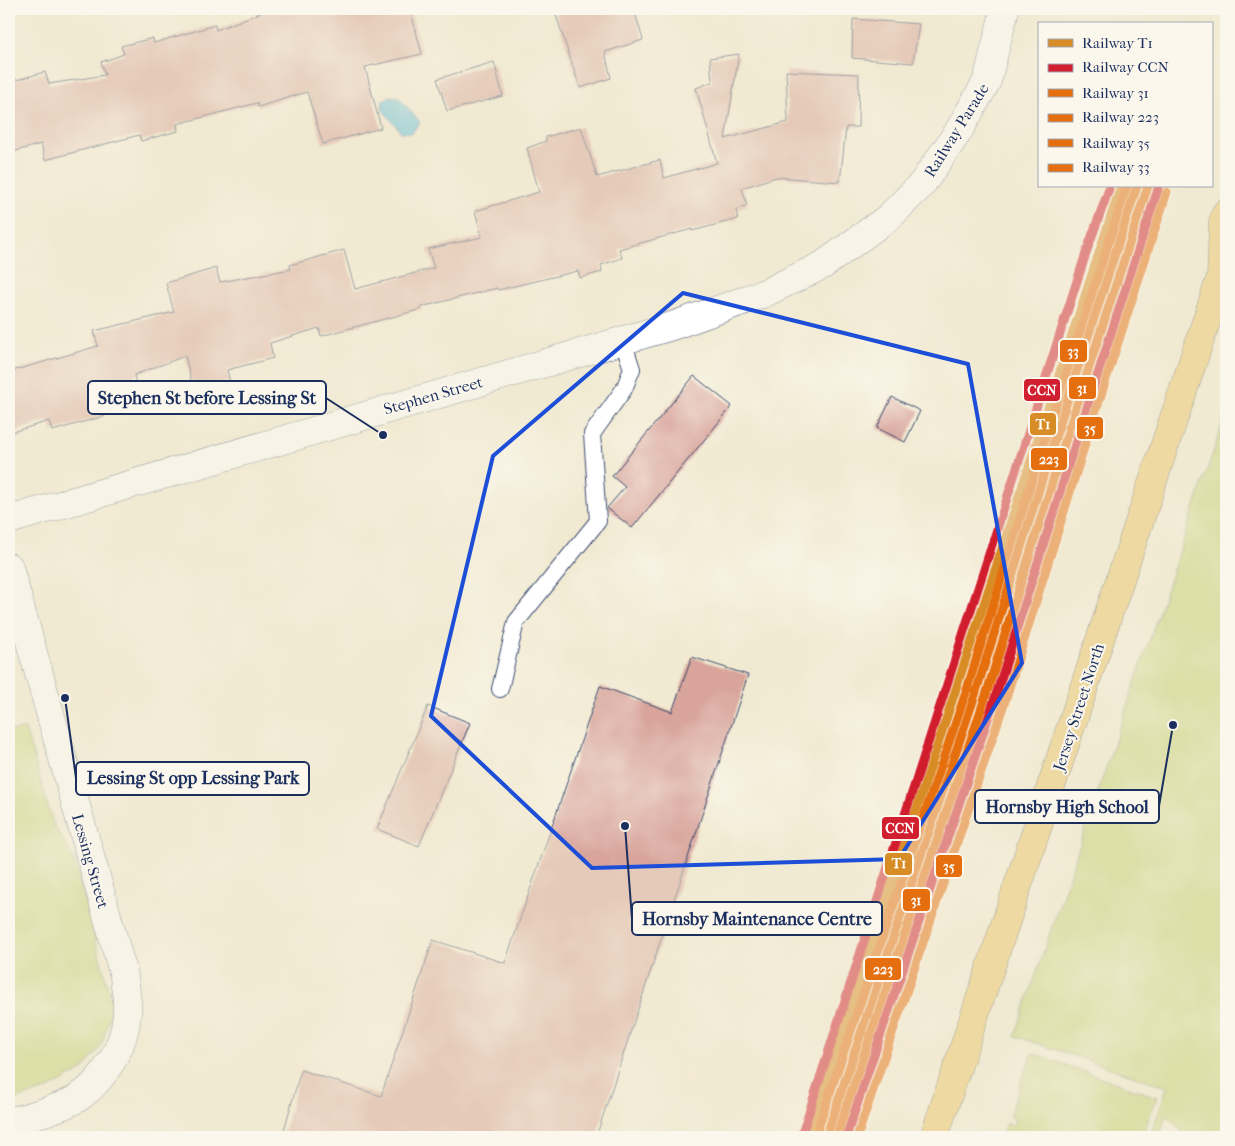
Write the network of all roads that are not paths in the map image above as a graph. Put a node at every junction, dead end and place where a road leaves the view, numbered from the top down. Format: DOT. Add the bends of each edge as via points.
graph roads {
  1 [pos="1005,9"];
  2 [pos="1226,212"];
  3 [pos="823,265"];
  4 [pos="1224,273"];
  5 [pos="623,341"];
  6 [pos="9,520"];
  7 [pos="9,567"];
  8 [pos="500,690"];
  9 [pos="9,1122"];
  10 [pos="934,1137"];
  1 -- 3 [label="street, Railway Parade" via="987,81 944,154 922,184 888,217"];
  2 -- 4 [label="main road, Jersey Street North" via="1223,222"];
  3 -- 5 [label="street, Stephen Street" via="765,293"];
  4 -- 10 [label="main road, Jersey Street North"];
  5 -- 6 [label="street, Stephen Street"];
  5 -- 8 [label="lane" via="632,369 624,389 592,434 598,521 516,622"];
  7 -- 9 [label="street, Lessing Street" via="124,976 127,1011 122,1042 109,1068 80,1097"];
}
